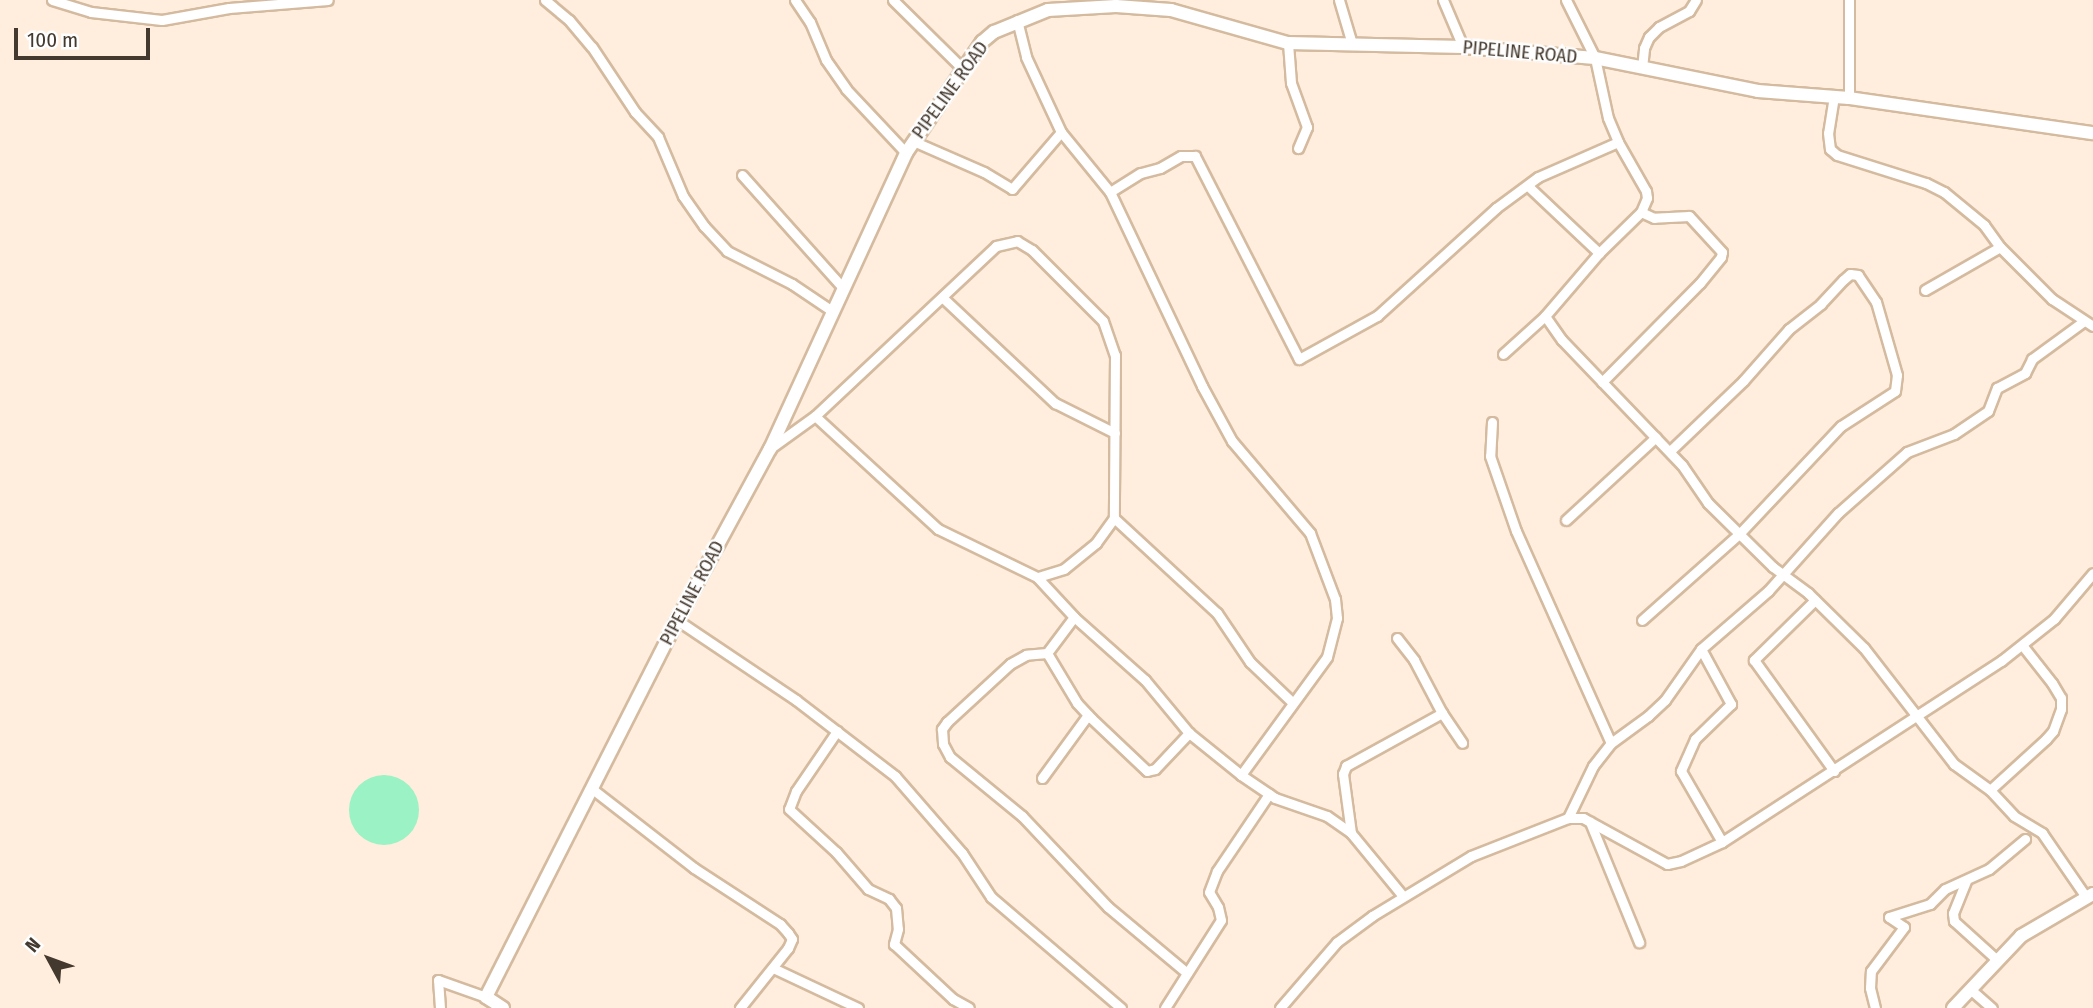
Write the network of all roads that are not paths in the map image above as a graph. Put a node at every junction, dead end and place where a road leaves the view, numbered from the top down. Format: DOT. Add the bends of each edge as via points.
graph roads {
  1 [pos="52,0"];
  2 [pos="328,0"];
  3 [pos="545,0"];
  4 [pos="795,0"];
  5 [pos="893,0"];
  6 [pos="1339,0"];
  7 [pos="1443,0"];
  8 [pos="1566,0"];
  9 [pos="1696,0"];
  10 [pos="1849,0"];
  11 [pos="1116,3"];
  12 [pos="1172,5"];
  13 [pos="1017,20"];
  14 [pos="1288,43"];
  15 [pos="1352,44"];
  16 [pos="1463,47"];
  17 [pos="1595,58"];
  18 [pos="1642,68"];
  19 [pos="964,70"];
  20 [pos="1834,96"];
  21 [pos="1849,98"];
  22 [pos="1062,132"];
  23 [pos="2093,133"];
  24 [pos="913,141"];
  25 [pos="1618,142"];
  26 [pos="1298,148"];
  27 [pos="906,153"];
  28 [pos="743,175"];
  29 [pos="1528,186"];
  30 [pos="1110,192"];
  31 [pos="1641,212"];
  32 [pos="2000,247"];
  33 [pos="1599,253"];
  34 [pos="844,289"];
  35 [pos="1925,290"];
  36 [pos="943,298"];
  37 [pos="832,311"];
  38 [pos="1545,316"];
  39 [pos="2089,323"];
  40 [pos="1503,354"];
  41 [pos="1602,382"];
  42 [pos="816,416"];
  43 [pos="1492,422"];
  44 [pos="1115,433"];
  45 [pos="1656,438"];
  46 [pos="770,449"];
  47 [pos="1670,451"];
  48 [pos="1114,517"];
  49 [pos="1566,520"];
  50 [pos="1740,533"];
  51 [pos="2093,573"];
  52 [pos="1783,574"];
  53 [pos="1037,577"];
  54 [pos="1815,600"];
  55 [pos="1074,617"];
  56 [pos="677,620"];
  57 [pos="1642,620"];
  58 [pos="1397,638"];
  59 [pos="2022,645"];
  60 [pos="1701,649"];
  61 [pos="1047,653"];
  62 [pos="1293,703"];
  63 [pos="1442,713"];
  64 [pos="1088,715"];
  65 [pos="1917,718"];
  66 [pos="837,731"];
  67 [pos="1189,733"];
  68 [pos="1462,743"];
  69 [pos="1611,743"];
  70 [pos="1834,771"];
  71 [pos="1241,775"];
  72 [pos="1042,778"];
  73 [pos="592,788"];
  74 [pos="1990,790"];
  75 [pos="1269,794"];
  76 [pos="1568,818"];
  77 [pos="1590,822"];
  78 [pos="1351,833"];
  79 [pos="2025,839"];
  80 [pos="1722,842"];
  81 [pos="1966,880"];
  82 [pos="1403,896"];
  83 [pos="2090,896"];
  84 [pos="1639,942"];
  85 [pos="1996,959"];
  86 [pos="773,968"];
  87 [pos="1188,972"];
  88 [pos="1970,989"];
  89 [pos="486,997"];
  90 [pos="951,1003"];
  91 [pos="1114,1006"];
  92 [pos="440,1008"];
  93 [pos="503,1008"];
  94 [pos="740,1008"];
  95 [pos="858,1008"];
  96 [pos="969,1008"];
  97 [pos="1165,1008"];
  98 [pos="1280,1008"];
  99 [pos="1875,1008"];
  100 [pos="1953,1008"];
  101 [pos="1992,1008"];
  1 -- 2 [label="street" via="91,12 162,20 229,8"];
  3 -- 37 [label="street" via="592,47 635,112 658,137 683,196 727,251"];
  4 -- 27 [label="street" via="846,89"];
  5 -- 19 [label="street"];
  6 -- 15 [label="street"];
  7 -- 16 [label="street"];
  8 -- 17 [label="street"];
  9 -- 18 [label="street" via="1689,11 1649,37"];
  10 -- 21 [label="street"];
  11 -- 12 [label="street, PIPELINE ROAD"];
  11 -- 13 [label="street, PIPELINE ROAD" via="1048,10"];
  12 -- 14 [label="street, PIPELINE ROAD"];
  13 -- 19 [label="street, PIPELINE ROAD" via="982,42"];
  13 -- 22 [label="street" via="1029,65"];
  14 -- 15 [label="street, PIPELINE ROAD"];
  14 -- 26 [label="street" via="1291,83 1307,127"];
  15 -- 16 [label="street, PIPELINE ROAD"];
  16 -- 17 [label="street, PIPELINE ROAD"];
  17 -- 18 [label="street, PIPELINE ROAD"];
  17 -- 25 [label="street"];
  18 -- 20 [label="street, PIPELINE ROAD" via="1758,91"];
  19 -- 24 [label="street, PIPELINE ROAD"];
  20 -- 21 [label="street, PIPELINE ROAD"];
  20 -- 32 [label="street" via="1830,149 1944,191 1983,225"];
  21 -- 23 [label="street, PIPELINE ROAD"];
  22 -- 24 [label="street" via="1012,189"];
  22 -- 30 [label="street"];
  24 -- 27 [label="street, PIPELINE ROAD"];
  25 -- 29 [label="street" via="1538,177"];
  25 -- 31 [label="street" via="1646,191"];
  27 -- 34 [label="street, PIPELINE ROAD"];
  28 -- 34 [label="street"];
  29 -- 30 [label="street" via="1496,208 1377,316 1299,359 1195,156 1181,156"];
  29 -- 33 [label="street"];
  30 -- 62 [label="street" via="1232,441 1310,533 1335,599 1337,618 1327,657"];
  31 -- 33 [label="street"];
  31 -- 41 [label="street" via="1654,218 1689,216 1722,252 1721,257"];
  32 -- 35 [label="street"];
  32 -- 39 [label="street" via="2052,299"];
  33 -- 38 [label="street"];
  34 -- 37 [label="street, PIPELINE ROAD"];
  36 -- 42 [label="street"];
  36 -- 44 [label="street" via="1055,403"];
  36 -- 44 [label="street" via="996,246 1017,241 1032,250 1103,321 1115,355"];
  37 -- 46 [label="street, PIPELINE ROAD"];
  38 -- 40 [label="street"];
  38 -- 41 [label="street"];
  39 -- 52 [label="street" via="2032,359 2025,373 1997,388 1988,411 1954,434 1907,452 1839,513"];
  41 -- 45 [label="street"];
  42 -- 46 [label="street"];
  42 -- 53 [label="street" via="938,529"];
  43 -- 69 [label="street" via="1490,456 1516,531"];
  44 -- 48 [label="street"];
  45 -- 47 [label="street"];
  45 -- 49 [label="street"];
  46 -- 56 [label="street, PIPELINE ROAD"];
  47 -- 50 [label="street" via="1708,503"];
  47 -- 50 [label="street" via="1743,382 1789,329 1850,274 1858,275 1876,302 1897,375 1895,391 1841,426"];
  48 -- 53 [label="street" via="1096,542 1064,569"];
  48 -- 62 [label="street" via="1217,613 1250,662"];
  50 -- 52 [label="street"];
  50 -- 57 [label="street"];
  51 -- 59 [label="street" via="2054,619"];
  52 -- 54 [label="street"];
  52 -- 60 [label="street"];
  53 -- 55 [label="street"];
  54 -- 65 [label="street" via="1864,648"];
  54 -- 70 [label="street" via="1755,660"];
  55 -- 61 [label="street"];
  55 -- 67 [label="street" via="1145,680"];
  56 -- 66 [label="street"];
  56 -- 73 [label="street, PIPELINE ROAD"];
  58 -- 63 [label="street"];
  59 -- 65 [label="street"];
  59 -- 74 [label="street" via="2057,691 2061,709 2053,731"];
  60 -- 69 [label="street" via="1665,700"];
  60 -- 80 [label="street" via="1731,704 1695,739 1681,771"];
  61 -- 64 [label="street"];
  61 -- 87 [label="street" via="1026,655 1010,664 947,722 942,729 943,744 950,757 1022,816 1108,907"];
  62 -- 71 [label="street"];
  63 -- 68 [label="street"];
  63 -- 78 [label="street" via="1346,766 1343,774"];
  64 -- 67 [label="street" via="1147,771 1156,769"];
  64 -- 72 [label="street"];
  65 -- 70 [label="street"];
  65 -- 74 [label="street" via="1954,764"];
  66 -- 90 [label="street" via="789,809 868,889 889,899 896,908 894,944"];
  66 -- 91 [label="street" via="903,783 962,853 991,897"];
  67 -- 71 [label="street"];
  69 -- 76 [label="street" via="1593,766"];
  70 -- 80 [label="street"];
  71 -- 75 [label="street"];
  73 -- 86 [label="street" via="694,868 780,924 792,939"];
  73 -- 89 [label="street, PIPELINE ROAD"];
  74 -- 83 [label="street" via="2014,816 2042,833"];
  75 -- 78 [label="street" via="1327,816"];
  75 -- 87 [label="street" via="1217,871 1209,892 1221,920"];
  76 -- 77 [label="street"];
  76 -- 82 [label="street" via="1471,856"];
  77 -- 80 [label="street" via="1667,864"];
  77 -- 84 [label="street"];
  78 -- 82 [label="street"];
  79 -- 81 [label="street" via="1989,869"];
  81 -- 85 [label="street" via="1954,921"];
  81 -- 99 [label="street" via="1945,889 1930,904 1889,917 1905,927 1871,971"];
  82 -- 98 [label="street" via="1337,942"];
  83 -- 85 [label="street" via="2036,925"];
  85 -- 88 [label="street"];
  86 -- 94 [label="street"];
  86 -- 95 [label="street"];
  87 -- 97 [label="street"];
  88 -- 100 [label="street"];
  88 -- 101 [label="street"];
  89 -- 92 [label="street" via="438,980"];
  89 -- 93 [label="street"];
  90 -- 96 [label="street"];
}
